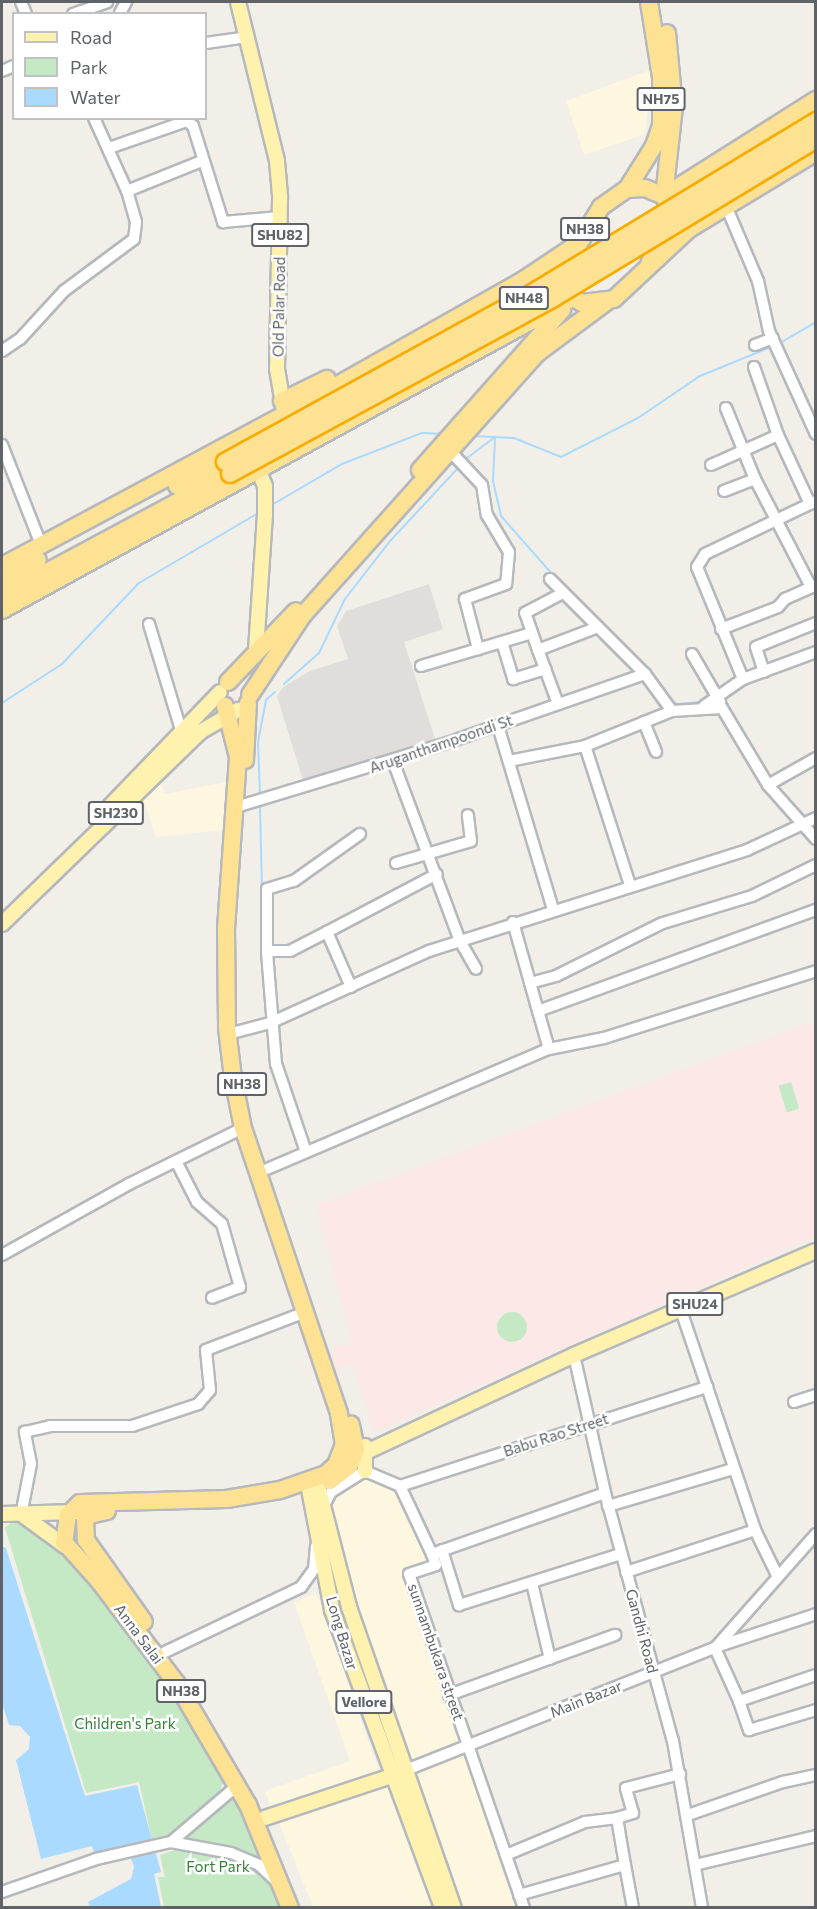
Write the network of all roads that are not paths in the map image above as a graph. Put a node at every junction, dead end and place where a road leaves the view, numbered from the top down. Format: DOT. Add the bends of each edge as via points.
graph roads {
  1 [pos="107,2"];
  2 [pos="238,2"];
  3 [pos="648,2"];
  4 [pos="660,2"];
  5 [pos="79,12"];
  6 [pos="247,37"];
  7 [pos="207,43"];
  8 [pos="816,100"];
  9 [pos="95,120"];
  10 [pos="816,121"];
  11 [pos="816,139"];
  12 [pos="109,148"];
  13 [pos="816,152"];
  14 [pos="668,156"];
  15 [pos="202,161"];
  16 [pos="704,174"];
  17 [pos="627,189"];
  18 [pos="127,191"];
  19 [pos="664,196"];
  20 [pos="726,206"];
  21 [pos="280,217"];
  22 [pos="576,245"];
  23 [pos="650,262"];
  24 [pos="573,298"];
  25 [pos="605,303"];
  26 [pos="773,338"];
  27 [pos="755,345"];
  28 [pos="2,351"];
  29 [pos="754,367"];
  30 [pos="488,401"];
  31 [pos="284,408"];
  32 [pos="726,408"];
  33 [pos="816,434"];
  34 [pos="778,435"];
  35 [pos="2,445"];
  36 [pos="450,448"];
  37 [pos="742,450"];
  38 [pos="711,465"];
  39 [pos="227,468"];
  40 [pos="262,479"];
  41 [pos="755,479"];
  42 [pos="724,491"];
  43 [pos="813,502"];
  44 [pos="775,520"];
  45 [pos="42,546"];
  46 [pos="2,566"];
  47 [pos="550,579"];
  48 [pos="2,580"];
  49 [pos="813,586"];
  50 [pos="563,593"];
  51 [pos="2,596"];
  52 [pos="2,610"];
  53 [pos="816,623"];
  54 [pos="149,624"];
  55 [pos="598,627"];
  56 [pos="721,629"];
  57 [pos="532,633"];
  58 [pos="502,642"];
  59 [pos="478,649"];
  60 [pos="538,650"];
  61 [pos="256,651"];
  62 [pos="816,652"];
  63 [pos="692,654"];
  64 [pos="421,666"];
  65 [pos="545,669"];
  66 [pos="764,672"];
  67 [pos="645,674"];
  68 [pos="743,679"];
  69 [pos="718,696"];
  70 [pos="234,700"];
  71 [pos="558,705"];
  72 [pos="704,706"];
  73 [pos="722,708"];
  74 [pos="672,711"];
  75 [pos="644,722"];
  76 [pos="498,726"];
  77 [pos="182,734"];
  78 [pos="585,746"];
  79 [pos="656,752"];
  80 [pos="816,759"];
  81 [pos="393,761"];
  82 [pos="509,761"];
  83 [pos="768,785"];
  84 [pos="239,806"];
  85 [pos="468,815"];
  86 [pos="816,819"];
  87 [pos="801,825"];
  88 [pos="360,834"];
  89 [pos="816,839"];
  90 [pos="429,853"];
  91 [pos="396,863"];
  92 [pos="816,865"];
  93 [pos="437,874"];
  94 [pos="630,885"];
  95 [pos="554,909"];
  96 [pos="816,910"];
  97 [pos="2,912"];
  98 [pos="513,922"];
  99 [pos="2,924"];
  100 [pos="327,932"];
  101 [pos="459,941"];
  102 [pos="267,951"];
  103 [pos="476,969"];
  104 [pos="816,971"];
  105 [pos="530,983"];
  106 [pos="351,987"];
  107 [pos="538,1011"];
  108 [pos="274,1022"];
  109 [pos="232,1033"];
  110 [pos="549,1049"];
  111 [pos="243,1128"];
  112 [pos="306,1152"];
  113 [pos="176,1161"];
  114 [pos="267,1169"];
  115 [pos="816,1251"];
  116 [pos="2,1256"];
  117 [pos="212,1298"];
  118 [pos="681,1310"];
  119 [pos="303,1313"];
  120 [pos="574,1356"];
  121 [pos="707,1387"];
  122 [pos="816,1395"];
  123 [pos="794,1402"];
  124 [pos="589,1424"];
  125 [pos="353,1454"];
  126 [pos="733,1468"];
  127 [pos="365,1471"];
  128 [pos="400,1486"];
  129 [pos="313,1488"];
  130 [pos="605,1493"];
  131 [pos="2,1505"];
  132 [pos="322,1506"];
  133 [pos="608,1506"];
  134 [pos="92,1507"];
  135 [pos="22,1509"];
  136 [pos="2,1514"];
  137 [pos="65,1515"];
  138 [pos="755,1530"];
  139 [pos="816,1534"];
  140 [pos="317,1538"];
  141 [pos="86,1540"];
  142 [pos="65,1546"];
  143 [pos="437,1552"];
  144 [pos="621,1554"];
  145 [pos="626,1572"];
  146 [pos="778,1577"];
  147 [pos="532,1583"];
  148 [pos="816,1614"];
  149 [pos="615,1635"];
  150 [pos="715,1647"];
  151 [pos="165,1652"];
  152 [pos="550,1659"];
  153 [pos="653,1672"];
  154 [pos="816,1676"];
  155 [pos="449,1695"];
  156 [pos="739,1701"];
  157 [pos="816,1710"];
  158 [pos="468,1746"];
  159 [pos="408,1770"];
  160 [pos="680,1774"];
  161 [pos="816,1775"];
  162 [pos="391,1776"];
  163 [pos="238,1785"];
  164 [pos="688,1815"];
  165 [pos="265,1818"];
  166 [pos="617,1818"];
  167 [pos="816,1836"];
  168 [pos="171,1842"];
  169 [pos="506,1855"];
  170 [pos="625,1865"];
  171 [pos="694,1865"];
  172 [pos="282,1887"];
  173 [pos="2,1892"];
  174 [pos="519,1895"];
  175 [pos="290,1908"];
  176 [pos="302,1908"];
  177 [pos="442,1908"];
  178 [pos="454,1908"];
  179 [pos="524,1908"];
  180 [pos="633,1908"];
  181 [pos="702,1908"];
  1 -- 5 [label="street"];
  2 -- 6 [label="main road, Old Palar Road"];
  3 -- 17 [label="highway, NH75" via="662,77 661,126 654,146"];
  4 -- 14 [label="highway, NH75" via="673,70"];
  6 -- 7 [label="street"];
  6 -- 21 [label="main road, Old Palar Road / SHU82" via="274,143"];
  8 -- 16 [label="highway"];
  9 -- 12 [label="street"];
  10 -- 39 [label="highway, NH48, bridge" via="529,295"];
  11 -- 39 [label="highway, NH48, bridge" via="552,299"];
  12 -- 15 [label="street" via="187,121 193,126"];
  12 -- 18 [label="street"];
  13 -- 20 [label="highway"];
  14 -- 16 [label="highway" via="681,170"];
  14 -- 19 [label="highway, NH75"];
  15 -- 18 [label="street"];
  15 -- 21 [label="street" via="223,222"];
  16 -- 19 [label="highway"];
  17 -- 19 [label="highway" via="645,188"];
  17 -- 22 [label="highway, NH38" via="601,207"];
  18 -- 28 [label="street" via="136,222 134,239 64,291 20,339"];
  19 -- 23 [label="highway" via="667,218"];
  20 -- 23 [label="highway" via="680,236"];
  20 -- 26 [label="street" via="758,281"];
  21 -- 31 [label="main road, Old Palar Road / SHU82" via="277,369"];
  22 -- 24 [label="highway, NH38" via="569,267"];
  22 -- 31 [label="highway" via="491,298"];
  23 -- 25 [label="highway" via="625,291"];
  24 -- 25 [label="highway" via="582,303"];
  24 -- 30 [label="highway"];
  24 -- 40 [label="highway"];
  25 -- 30 [label="highway" via="536,354"];
  26 -- 27 [label="street"];
  26 -- 33 [label="street"];
  29 -- 34 [label="street"];
  30 -- 36 [label="highway"];
  31 -- 45 [label="highway"];
  32 -- 37 [label="street"];
  34 -- 37 [label="street"];
  34 -- 43 [label="street"];
  35 -- 45 [label="street"];
  36 -- 59 [label="street" via="482,485 487,515 509,552 506,584 465,599"];
  36 -- 61 [label="highway"];
  36 -- 70 [label="highway"];
  37 -- 38 [label="street"];
  37 -- 41 [label="street"];
  39 -- 48 [label="highway, NH48"];
  39 -- 51 [label="highway, NH48"];
  40 -- 52 [label="highway"];
  40 -- 61 [label="main road" via="265,515"];
  41 -- 42 [label="street"];
  41 -- 44 [label="street"];
  43 -- 44 [label="street"];
  44 -- 49 [label="street"];
  44 -- 56 [label="street" via="705,554 697,567"];
  45 -- 46 [label="highway"];
  47 -- 50 [label="street"];
  49 -- 56 [label="street" via="785,599 778,608"];
  50 -- 55 [label="street"];
  50 -- 57 [label="street" via="525,613"];
  53 -- 66 [label="street" via="756,646"];
  54 -- 77 [label="street"];
  55 -- 60 [label="street"];
  55 -- 67 [label="street"];
  56 -- 68 [label="street"];
  57 -- 58 [label="street"];
  57 -- 60 [label="street"];
  58 -- 59 [label="street"];
  58 -- 65 [label="street" via="513,679"];
  59 -- 64 [label="street"];
  60 -- 65 [label="street"];
  61 -- 70 [label="highway"];
  62 -- 66 [label="street"];
  63 -- 69 [label="street" via="703,678"];
  65 -- 71 [label="street"];
  66 -- 68 [label="street"];
  67 -- 71 [label="street, Aruganthampoondi St"];
  67 -- 74 [label="street"];
  68 -- 69 [label="street"];
  69 -- 72 [label="street"];
  69 -- 73 [label="street"];
  70 -- 77 [label="main road, SH230"];
  70 -- 84 [label="highway, NH38"];
  70 -- 99 [label="main road, SH230"];
  71 -- 76 [label="street, Aruganthampoondi St"];
  72 -- 73 [label="street"];
  72 -- 74 [label="street"];
  73 -- 83 [label="street"];
  74 -- 75 [label="street"];
  75 -- 78 [label="street"];
  75 -- 79 [label="street"];
  76 -- 81 [label="street, Aruganthampoondi St"];
  76 -- 82 [label="street"];
  77 -- 97 [label="main road, SH230"];
  78 -- 82 [label="street"];
  78 -- 94 [label="street"];
  80 -- 83 [label="street"];
  81 -- 84 [label="street, Aruganthampoondi St"];
  81 -- 90 [label="street"];
  82 -- 95 [label="street"];
  83 -- 87 [label="street"];
  84 -- 109 [label="highway, NH38" via="226,929"];
  85 -- 90 [label="street" via="471,841"];
  86 -- 87 [label="street"];
  87 -- 89 [label="street"];
  87 -- 94 [label="street" via="747,850"];
  88 -- 102 [label="street" via="294,881 267,889"];
  90 -- 91 [label="street"];
  90 -- 93 [label="street"];
  92 -- 105 [label="street" via="752,896 663,923 556,976"];
  93 -- 100 [label="street"];
  93 -- 101 [label="street"];
  94 -- 95 [label="street"];
  95 -- 98 [label="street"];
  96 -- 107 [label="street"];
  98 -- 101 [label="street"];
  98 -- 105 [label="street"];
  100 -- 102 [label="street" via="290,951"];
  100 -- 106 [label="street"];
  101 -- 103 [label="street"];
  101 -- 106 [label="street"];
  102 -- 108 [label="street"];
  104 -- 110 [label="street" via="604,1038"];
  105 -- 107 [label="street"];
  106 -- 108 [label="street"];
  107 -- 110 [label="street"];
  108 -- 109 [label="street"];
  108 -- 112 [label="street" via="276,1064"];
  109 -- 111 [label="highway, NH38"];
  109 -- 114 [label="highway, NH38" via="243,1089"];
  110 -- 112 [label="street"];
  111 -- 113 [label="street"];
  111 -- 119 [label="highway, NH38"];
  112 -- 114 [label="street"];
  113 -- 116 [label="street"];
  113 -- 117 [label="street" via="197,1202 222,1224 240,1287"];
  114 -- 125 [label="highway, NH38"];
  115 -- 118 [label="main road, SHU24"];
  118 -- 120 [label="main road, SHU24"];
  118 -- 121 [label="street"];
  119 -- 125 [label="highway, NH38" via="339,1414 344,1444"];
  119 -- 135 [label="street" via="206,1350 210,1390 198,1404 132,1426 50,1425 26,1432 31,1464"];
  120 -- 124 [label="street, Gandhi Road"];
  120 -- 125 [label="main road, SHU24" via="523,1372"];
  121 -- 124 [label="street, Babu Rao Street"];
  121 -- 126 [label="street"];
  122 -- 123 [label="street"];
  124 -- 128 [label="street, Babu Rao Street"];
  124 -- 130 [label="street, Gandhi Road"];
  125 -- 127 [label="main road"];
  125 -- 129 [label="highway" via="342,1473"];
  125 -- 134 [label="highway" via="326,1474 295,1486 228,1498"];
  126 -- 133 [label="street"];
  126 -- 138 [label="street"];
  127 -- 128 [label="street"];
  127 -- 132 [label="street" via="348,1478"];
  128 -- 143 [label="street"];
  129 -- 132 [label="main road"];
  129 -- 134 [label="highway" via="257,1503 223,1506"];
  129 -- 140 [label="main road, Long Bazar / Vellore"];
  130 -- 133 [label="street, Gandhi Road"];
  130 -- 143 [label="street"];
  131 -- 135 [label="main road"];
  132 -- 140 [label="street"];
  132 -- 159 [label="main road" via="349,1607"];
  133 -- 144 [label="street, Gandhi Road"];
  134 -- 135 [label="main road"];
  134 -- 137 [label="highway" via="75,1505"];
  134 -- 141 [label="highway" via="85,1516"];
  135 -- 136 [label="main road"];
  135 -- 137 [label="main road"];
  135 -- 142 [label="main road"];
  137 -- 141 [label="main road"];
  137 -- 142 [label="highway"];
  138 -- 145 [label="street"];
  138 -- 146 [label="street"];
  139 -- 146 [label="street"];
  140 -- 151 [label="street" via="314,1569 301,1587"];
  140 -- 162 [label="main road, Long Bazar / Vellore" via="332,1610"];
  141 -- 151 [label="highway, Anna Salai / NH38"];
  142 -- 163 [label="highway, Anna Salai / NH38" via="99,1581 177,1684"];
  143 -- 147 [label="street" via="459,1605"];
  143 -- 155 [label="street, sunnambukara street" via="436,1565 409,1574"];
  144 -- 145 [label="street, Gandhi Road"];
  144 -- 147 [label="street"];
  145 -- 153 [label="street, Gandhi Road"];
  146 -- 150 [label="street"];
  147 -- 152 [label="street"];
  148 -- 150 [label="street, Main Bazar"];
  149 -- 152 [label="street"];
  150 -- 153 [label="street, Main Bazar"];
  150 -- 156 [label="street"];
  151 -- 165 [label="highway, Anna Salai / NH38" via="189,1683"];
  152 -- 155 [label="street"];
  153 -- 158 [label="street, Main Bazar"];
  153 -- 160 [label="street, Gandhi Road"];
  154 -- 156 [label="street"];
  155 -- 158 [label="street, sunnambukara street"];
  156 -- 157 [label="street" via="749,1730"];
  158 -- 159 [label="street, Main Bazar"];
  158 -- 169 [label="street, sunnambukara street"];
  159 -- 162 [label="street, Main Bazar"];
  159 -- 178 [label="main road"];
  160 -- 164 [label="street, Gandhi Road"];
  160 -- 166 [label="street" via="626,1788 633,1813"];
  161 -- 164 [label="street" via="783,1782"];
  162 -- 165 [label="main road"];
  162 -- 177 [label="main road, Long Bazar / Vellore"];
  163 -- 168 [label="street"];
  163 -- 172 [label="highway, Anna Salai / NH38"];
  164 -- 171 [label="street, Gandhi Road"];
  165 -- 176 [label="highway, Anna Salai / NH38"];
  166 -- 169 [label="street" via="585,1822"];
  166 -- 170 [label="street"];
  167 -- 171 [label="street"];
  168 -- 172 [label="street" via="231,1853 259,1865"];
  168 -- 173 [label="street" via="96,1859"];
  169 -- 174 [label="street, sunnambukara street"];
  170 -- 174 [label="street"];
  170 -- 180 [label="street"];
  171 -- 181 [label="street, Gandhi Road"];
  172 -- 175 [label="highway, Anna Salai / NH38"];
  174 -- 179 [label="street, sunnambukara street"];
}
